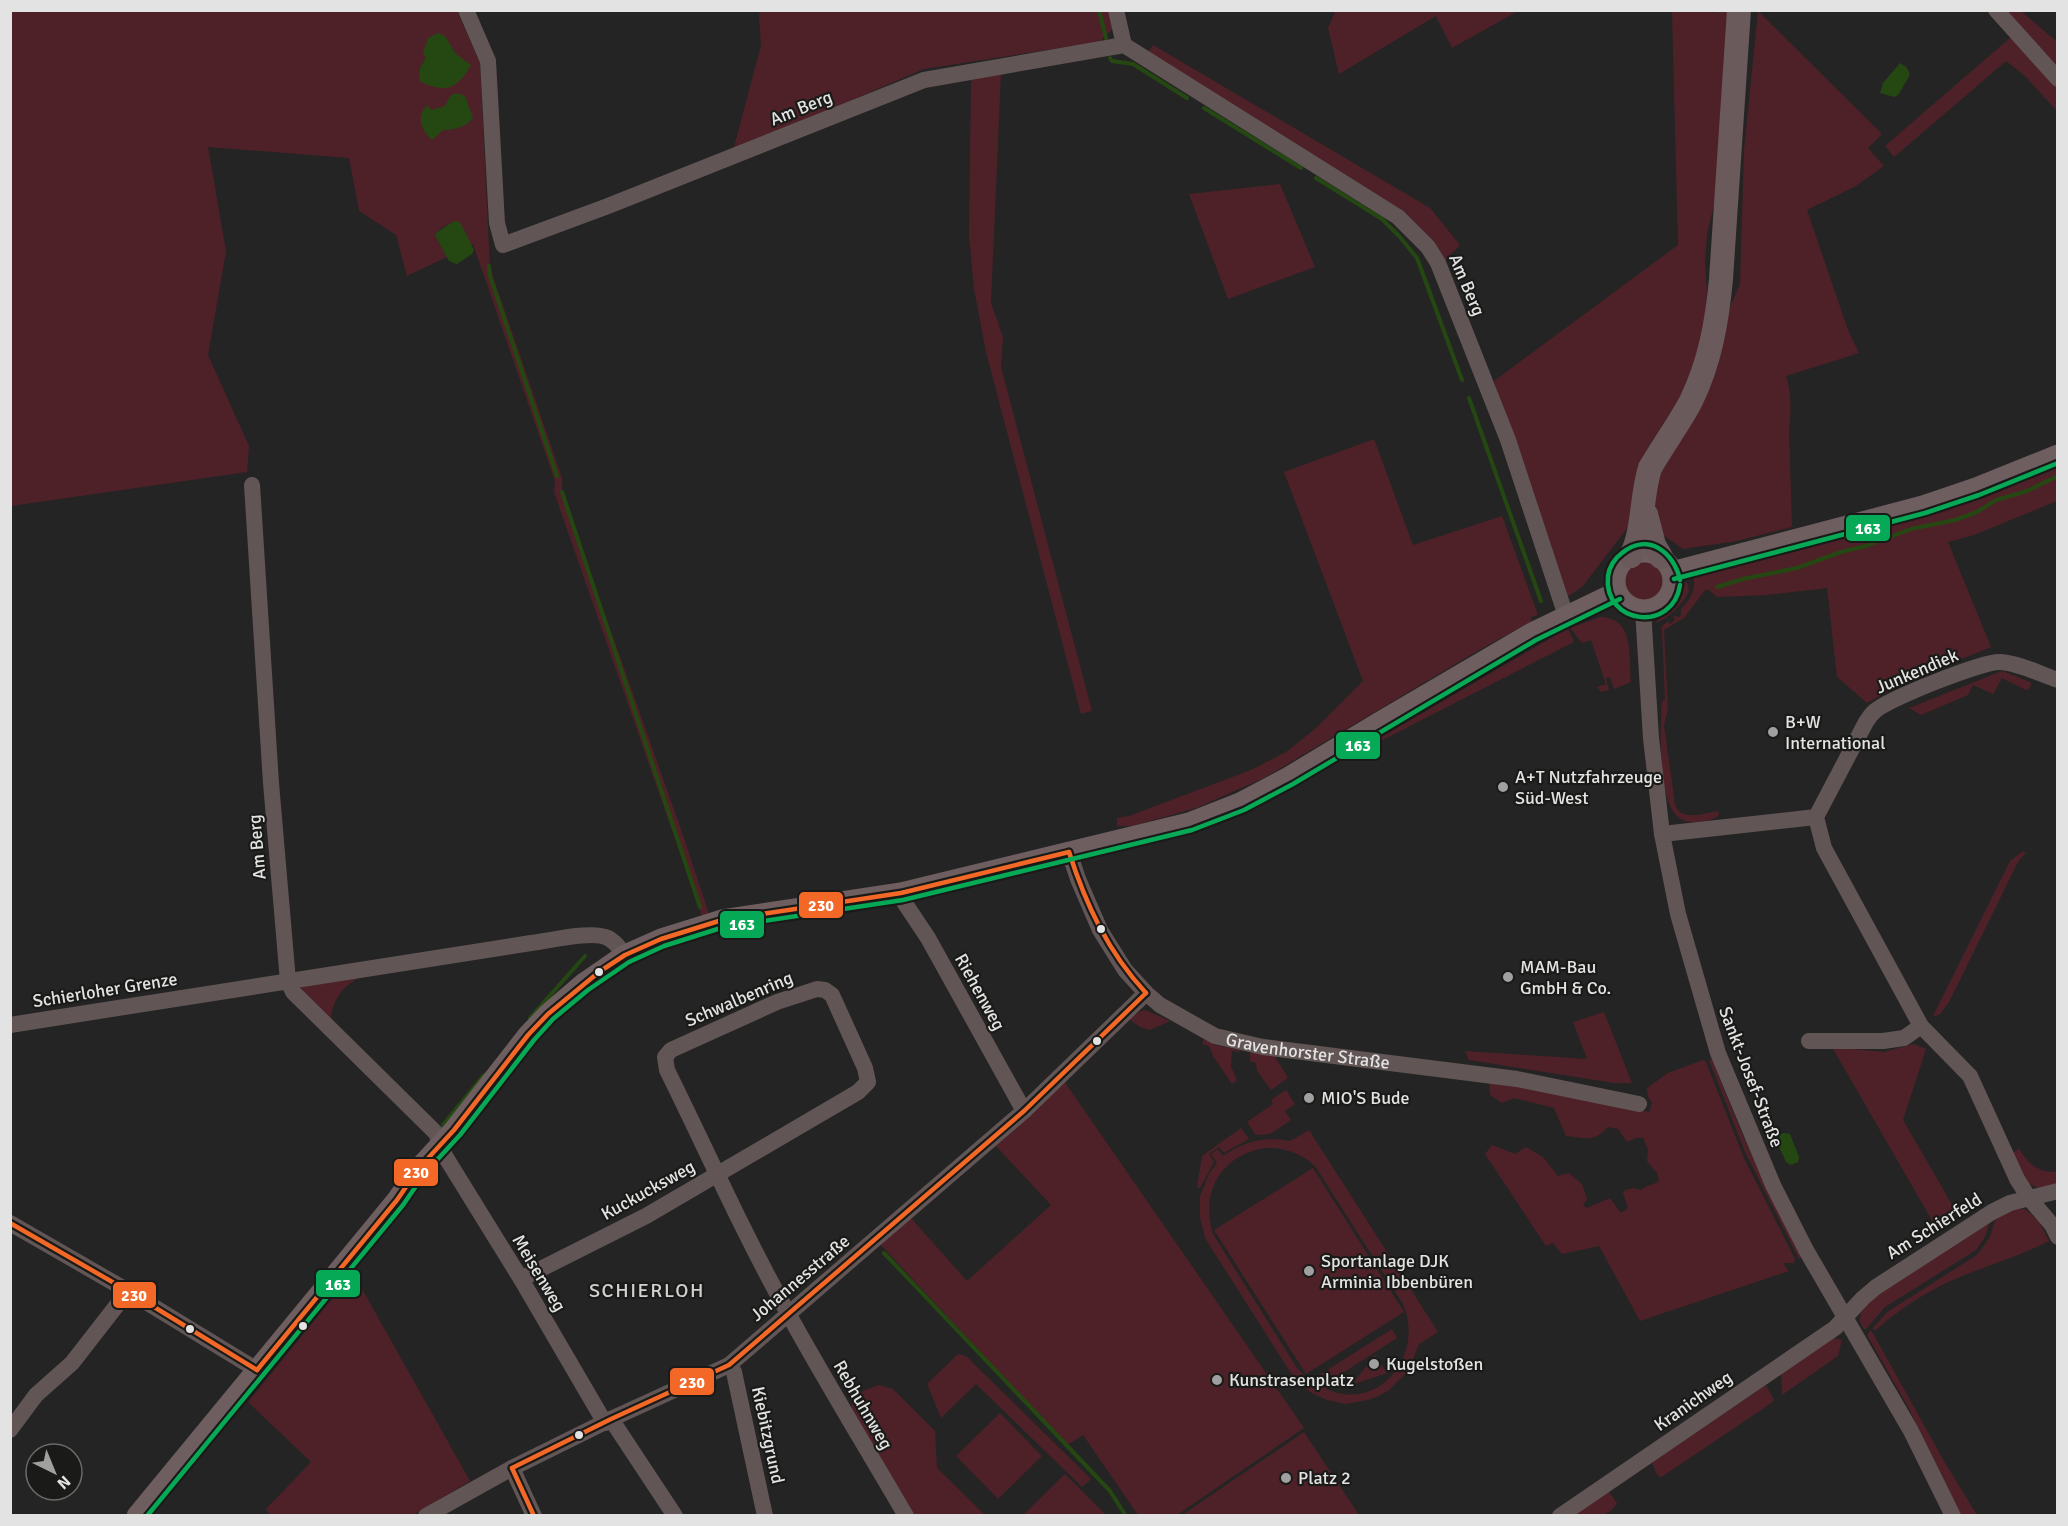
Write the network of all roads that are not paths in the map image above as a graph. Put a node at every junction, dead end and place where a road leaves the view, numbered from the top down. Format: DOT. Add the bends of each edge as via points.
graph roads {
  1 [pos="466,10"];
  2 [pos="1116,10"];
  3 [pos="1739,10"];
  4 [pos="1996,10"];
  5 [pos="1124,45"];
  6 [pos="2058,79"];
  7 [pos="2058,455"];
  8 [pos="252,485"];
  9 [pos="1643,502"];
  10 [pos="1631,556"];
  11 [pos="1666,565"];
  12 [pos="1617,591"];
  13 [pos="1642,610"];
  14 [pos="1566,616"];
  15 [pos="2058,680"];
  16 [pos="1816,817"];
  17 [pos="1662,834"];
  18 [pos="1069,852"];
  19 [pos="901,893"];
  20 [pos="625,955"];
  21 [pos="288,981"];
  22 [pos="1146,993"];
  23 [pos="10,1025"];
  24 [pos="1921,1026"];
  25 [pos="1809,1041"];
  26 [pos="1639,1104"];
  27 [pos="1024,1111"];
  28 [pos="440,1144"];
  29 [pos="717,1172"];
  30 [pos="2058,1191"];
  31 [pos="2029,1198"];
  32 [pos="10,1223"];
  33 [pos="2058,1237"];
  34 [pos="521,1279"];
  35 [pos="128,1291"];
  36 [pos="788,1313"];
  37 [pos="1845,1317"];
  38 [pos="729,1365"];
  39 [pos="257,1370"];
  40 [pos="608,1421"];
  41 [pos="10,1430"];
  42 [pos="512,1468"];
  43 [pos="136,1515"];
  44 [pos="426,1515"];
  45 [pos="534,1515"];
  46 [pos="675,1515"];
  47 [pos="765,1515"];
  48 [pos="906,1515"];
  49 [pos="1560,1515"];
  50 [pos="1953,1515"];
  1 -- 5 [label="street, Am Berg" via="488,61 497,223 503,245 924,80"];
  2 -- 5 [label="street"];
  3 -- 9 [label="highway" via="1721,279 1712,346 1690,402 1650,468"];
  4 -- 6 [label="street"];
  5 -- 14 [label="street, Am Berg" via="1398,217 1428,247 1438,263 1508,440"];
  7 -- 11 [label="main road" via="1923,506"];
  8 -- 21 [label="street, Am Berg"];
  9 -- 10 [label="highway" via="1637,544"];
  9 -- 11 [label="highway" via="1654,545"];
  10 -- 11 [label="main road" via="1646,552"];
  10 -- 12 [label="main road" via="1616,575"];
  11 -- 13 [label="main road" via="1672,591 1652,609"];
  12 -- 13 [label="main road" via="1627,605"];
  12 -- 14 [label="main road"];
  13 -- 17 [label="street, Sankt-Josef-Straße"];
  14 -- 18 [label="main road" via="1240,803 1190,823"];
  15 -- 16 [label="street, Junkendiek" via="1998,662 1981,665 1875,710"];
  16 -- 17 [label="street"];
  16 -- 24 [label="street" via="1824,848"];
  17 -- 37 [label="street, Sankt-Josef-Straße" via="1678,914 1718,1053 1773,1185"];
  18 -- 19 [label="main road"];
  18 -- 22 [label="street, Gravenhorster Straße" via="1100,930 1125,970"];
  19 -- 20 [label="main road" via="722,920"];
  19 -- 27 [label="street, Riehenweg"];
  20 -- 21 [label="street, Schierloher Grenze" via="618,945 596,935"];
  20 -- 28 [label="main road" via="548,1014"];
  21 -- 23 [label="street, Schierloher Grenze"];
  21 -- 28 [label="street" via="293,992 436,1133"];
  22 -- 26 [label="street, Gravenhorster Straße" via="1174,1014 1215,1036 1263,1047 1517,1078"];
  22 -- 27 [label="street, Johannesstraße"];
  24 -- 25 [label="street" via="1904,1038 1883,1041"];
  24 -- 31 [label="street" via="1970,1076"];
  27 -- 36 [label="street, Johannesstraße"];
  28 -- 34 [label="street, Meisenweg"];
  28 -- 39 [label="main road"];
  29 -- 29 [label="street, Schwalbenring" via="858,1092 868,1082 832,995 825,990 777,1002 671,1050 665,1057"];
  29 -- 34 [label="street, Kuckucksweg" via="646,1216"];
  29 -- 36 [label="street, Kuckucksweg"];
  30 -- 31 [label="street, Am Schierfeld"];
  31 -- 33 [label="street"];
  31 -- 37 [label="street, Am Schierfeld" via="1992,1212 1945,1241 1876,1287"];
  32 -- 35 [label="street"];
  34 -- 40 [label="street, Meisenweg"];
  35 -- 39 [label="street"];
  35 -- 41 [label="street" via="72,1363 36,1395"];
  36 -- 38 [label="street, Johannesstraße"];
  36 -- 48 [label="street, Rebhuhnweg"];
  37 -- 49 [label="street, Kranichweg" via="1835,1328"];
  37 -- 50 [label="street, Sankt-Josef-Straße" via="1911,1431"];
  38 -- 40 [label="street, Johannesstraße"];
  38 -- 47 [label="street, Kiebitzgrund" via="734,1372"];
  39 -- 43 [label="main road"];
  40 -- 42 [label="street, Johannesstraße"];
  40 -- 46 [label="street, Meisenweg"];
  42 -- 44 [label="street, Johannesstraße"];
  42 -- 45 [label="street"];
}
